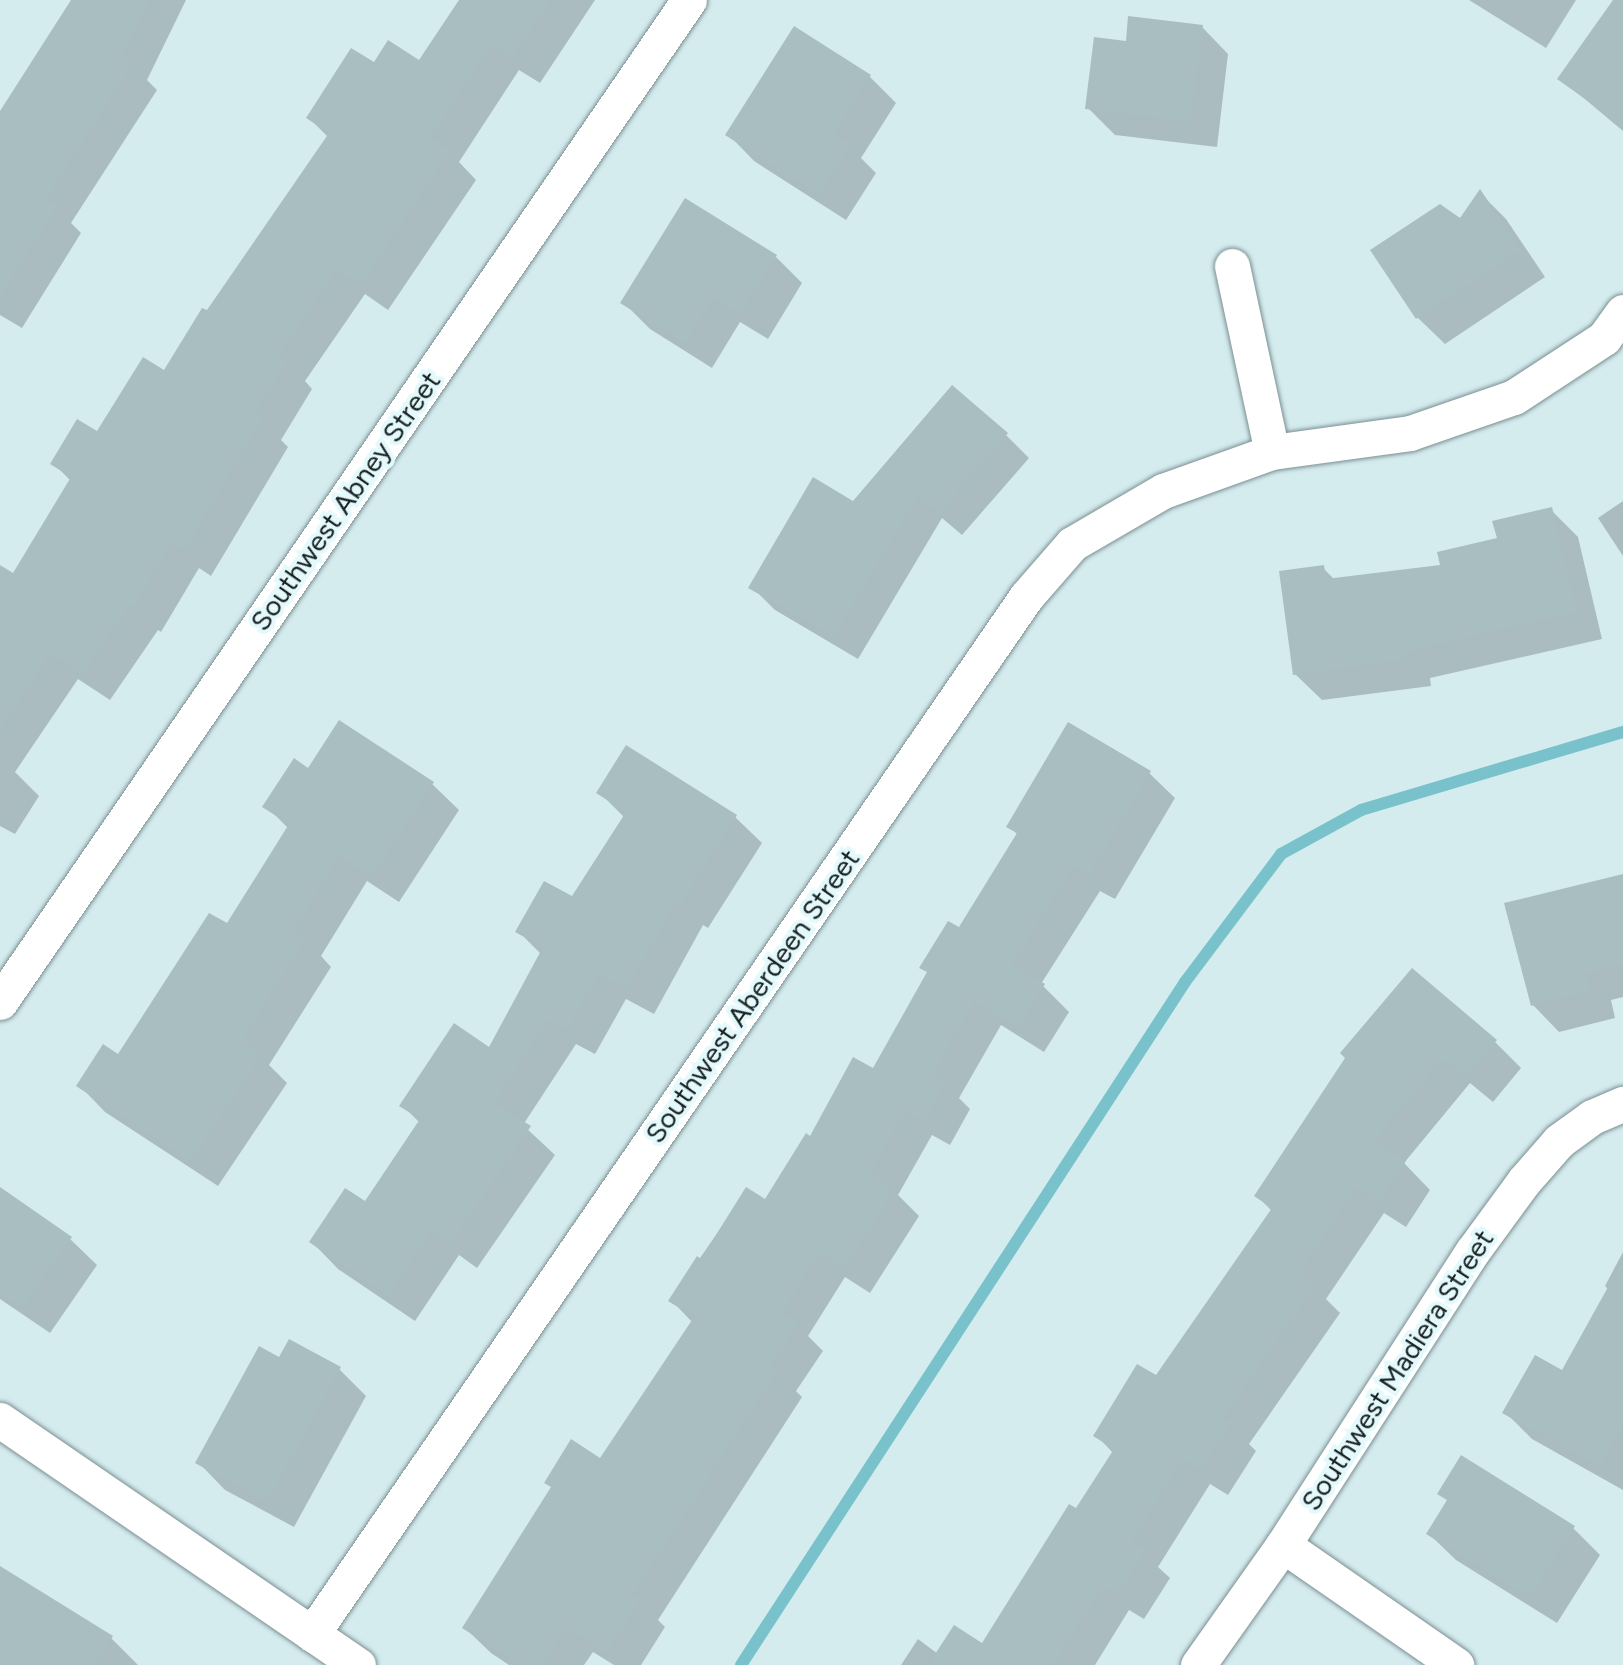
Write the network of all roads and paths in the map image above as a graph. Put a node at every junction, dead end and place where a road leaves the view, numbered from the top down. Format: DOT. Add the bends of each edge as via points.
graph roads {
  1 [pos="689,0"];
  2 [pos="1232,266"];
  3 [pos="1623,312"];
  4 [pos="1272,452"];
  5 [pos="0,1002"];
  6 [pos="1623,1104"];
  7 [pos="0,1420"];
  8 [pos="1283,1545"];
  9 [pos="312,1634"];
  10 [pos="358,1665"];
  11 [pos="1198,1665"];
  12 [pos="1456,1665"];
  1 -- 5 [label="street, Southwest Abney Street"];
  2 -- 4 [label="street"];
  3 -- 4 [label="street, Southwest Aberdeen Street" via="1604,338 1514,396 1410,433"];
  4 -- 9 [label="street, Southwest Aberdeen Street" via="1163,491 1072,544 1026,597"];
  6 -- 8 [label="street, Southwest Madiera Street" via="1559,1141 1524,1181"];
  7 -- 9 [label="street"];
  8 -- 11 [label="street, Southwest Madiera Street"];
  8 -- 12 [label="street"];
  9 -- 10 [label="street"];
}
